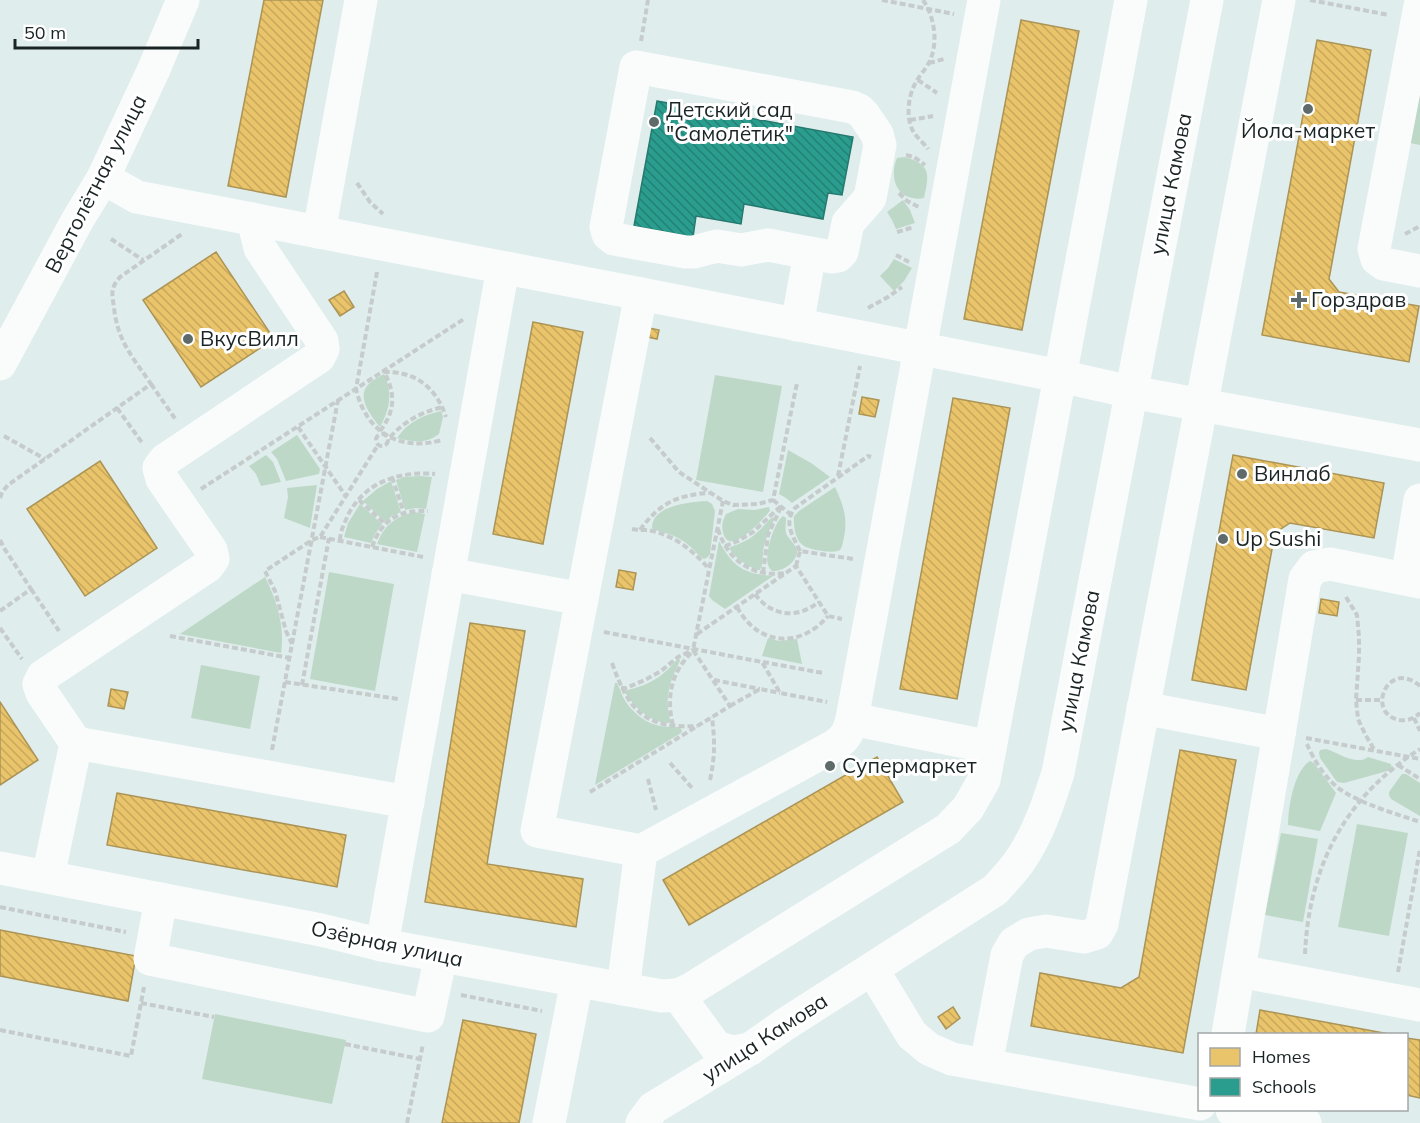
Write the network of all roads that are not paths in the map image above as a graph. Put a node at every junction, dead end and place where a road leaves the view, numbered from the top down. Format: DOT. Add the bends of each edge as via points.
graph roads {
  1 [pos="183,0"];
  2 [pos="361,0"];
  3 [pos="1131,0"];
  4 [pos="1207,0"];
  5 [pos="1279,0"];
  6 [pos="970,7"];
  7 [pos="1419,13"];
  8 [pos="103,178"];
  9 [pos="253,219"];
  10 [pos="319,232"];
  11 [pos="810,253"];
  12 [pos="1420,271"];
  13 [pos="500,282"];
  14 [pos="641,294"];
  15 [pos="797,325"];
  16 [pos="920,349"];
  17 [pos="0,364"];
  18 [pos="1060,376"];
  19 [pos="1131,392"];
  20 [pos="1201,404"];
  21 [pos="1420,445"];
  22 [pos="1420,500"];
  23 [pos="449,568"];
  24 [pos="1413,580"];
  25 [pos="579,613"];
  26 [pos="1143,708"];
  27 [pos="853,713"];
  28 [pos="1279,734"];
  29 [pos="76,743"];
  30 [pos="990,747"];
  31 [pos="408,802"];
  32 [pos="641,851"];
  33 [pos="0,868"];
  34 [pos="48,877"];
  35 [pos="161,899"];
  36 [pos="382,945"];
  37 [pos="441,956"];
  38 [pos="872,969"];
  39 [pos="1239,971"];
  40 [pos="577,981"];
  41 [pos="623,989"];
  42 [pos="678,995"];
  43 [pos="1406,1003"];
  44 [pos="1228,1033"];
  45 [pos="750,1049"];
  46 [pos="986,1065"];
  47 [pos="1198,1104"];
  48 [pos="1238,1111"];
  49 [pos="549,1123"];
  50 [pos="642,1123"];
  51 [pos="1305,1123"];
  1 -- 8 [label="street, Вертолётная улица"];
  2 -- 10 [label="street"];
  3 -- 18 [label="street"];
  4 -- 19 [label="street, улица Камова"];
  5 -- 20 [label="street"];
  6 -- 16 [label="street"];
  7 -- 12 [label="street" via="1374,249 1377,259 1384,264"];
  8 -- 9 [label="street" via="137,197"];
  8 -- 17 [label="street, Вертолётная улица"];
  9 -- 10 [label="street"];
  9 -- 29 [label="street" via="260,248 322,341 323,349 320,357 191,442 159,468 162,479 211,550 213,559 43,676 39,684 42,693"];
  10 -- 13 [label="street" via="384,230"];
  11 -- 11 [label="street" via="838,256 848,223 870,198 880,146 877,134 859,110 636,67 606,227 608,234 686,252 717,246 741,250 768,245"];
  11 -- 15 [label="street"];
  13 -- 14 [label="street"];
  13 -- 23 [label="street"];
  14 -- 15 [label="street"];
  14 -- 25 [label="street"];
  15 -- 16 [label="street" via="863,324"];
  16 -- 18 [label="street"];
  16 -- 27 [label="street"];
  18 -- 19 [label="street"];
  18 -- 30 [label="street"];
  19 -- 20 [label="street"];
  19 -- 38 [label="street, улица Камова" via="1058,772 1034,839 995,890"];
  20 -- 21 [label="street"];
  20 -- 26 [label="street"];
  22 -- 24 [label="street"];
  23 -- 25 [label="street"];
  23 -- 31 [label="street"];
  24 -- 28 [label="street" via="1330,564 1314,567 1305,579"];
  25 -- 32 [label="street" via="537,831"];
  26 -- 28 [label="street"];
  26 -- 46 [label="street" via="1102,924 1097,933 1084,937 1046,931 1029,934 1014,943 1007,955"];
  27 -- 30 [label="street"];
  27 -- 32 [label="street" via="848,733 834,746"];
  28 -- 39 [label="street"];
  29 -- 31 [label="street"];
  29 -- 34 [label="street"];
  30 -- 42 [label="street" via="984,780 968,808 948,829"];
  31 -- 36 [label="street"];
  32 -- 41 [label="street"];
  33 -- 34 [label="street, Озёрная улица"];
  34 -- 35 [label="street, Озёрная улица"];
  35 -- 36 [label="street, Озёрная улица"];
  35 -- 37 [label="street" via="150,959 428,1016"];
  36 -- 37 [label="street, Озёрная улица"];
  37 -- 40 [label="street, Озёрная улица"];
  38 -- 45 [label="street, улица Камова"];
  38 -- 46 [label="street" via="912,1035 929,1049 952,1059"];
  39 -- 43 [label="street"];
  39 -- 44 [label="street"];
  40 -- 41 [label="street, Озёрная улица"];
  40 -- 49 [label="street"];
  41 -- 42 [label="street, Озёрная улица"];
  42 -- 45 [label="street" via="716,1047 733,1052"];
  45 -- 50 [label="street, улица Камова" via="653,1108"];
  46 -- 47 [label="street"];
  48 -- 51 [label="street"];
}
